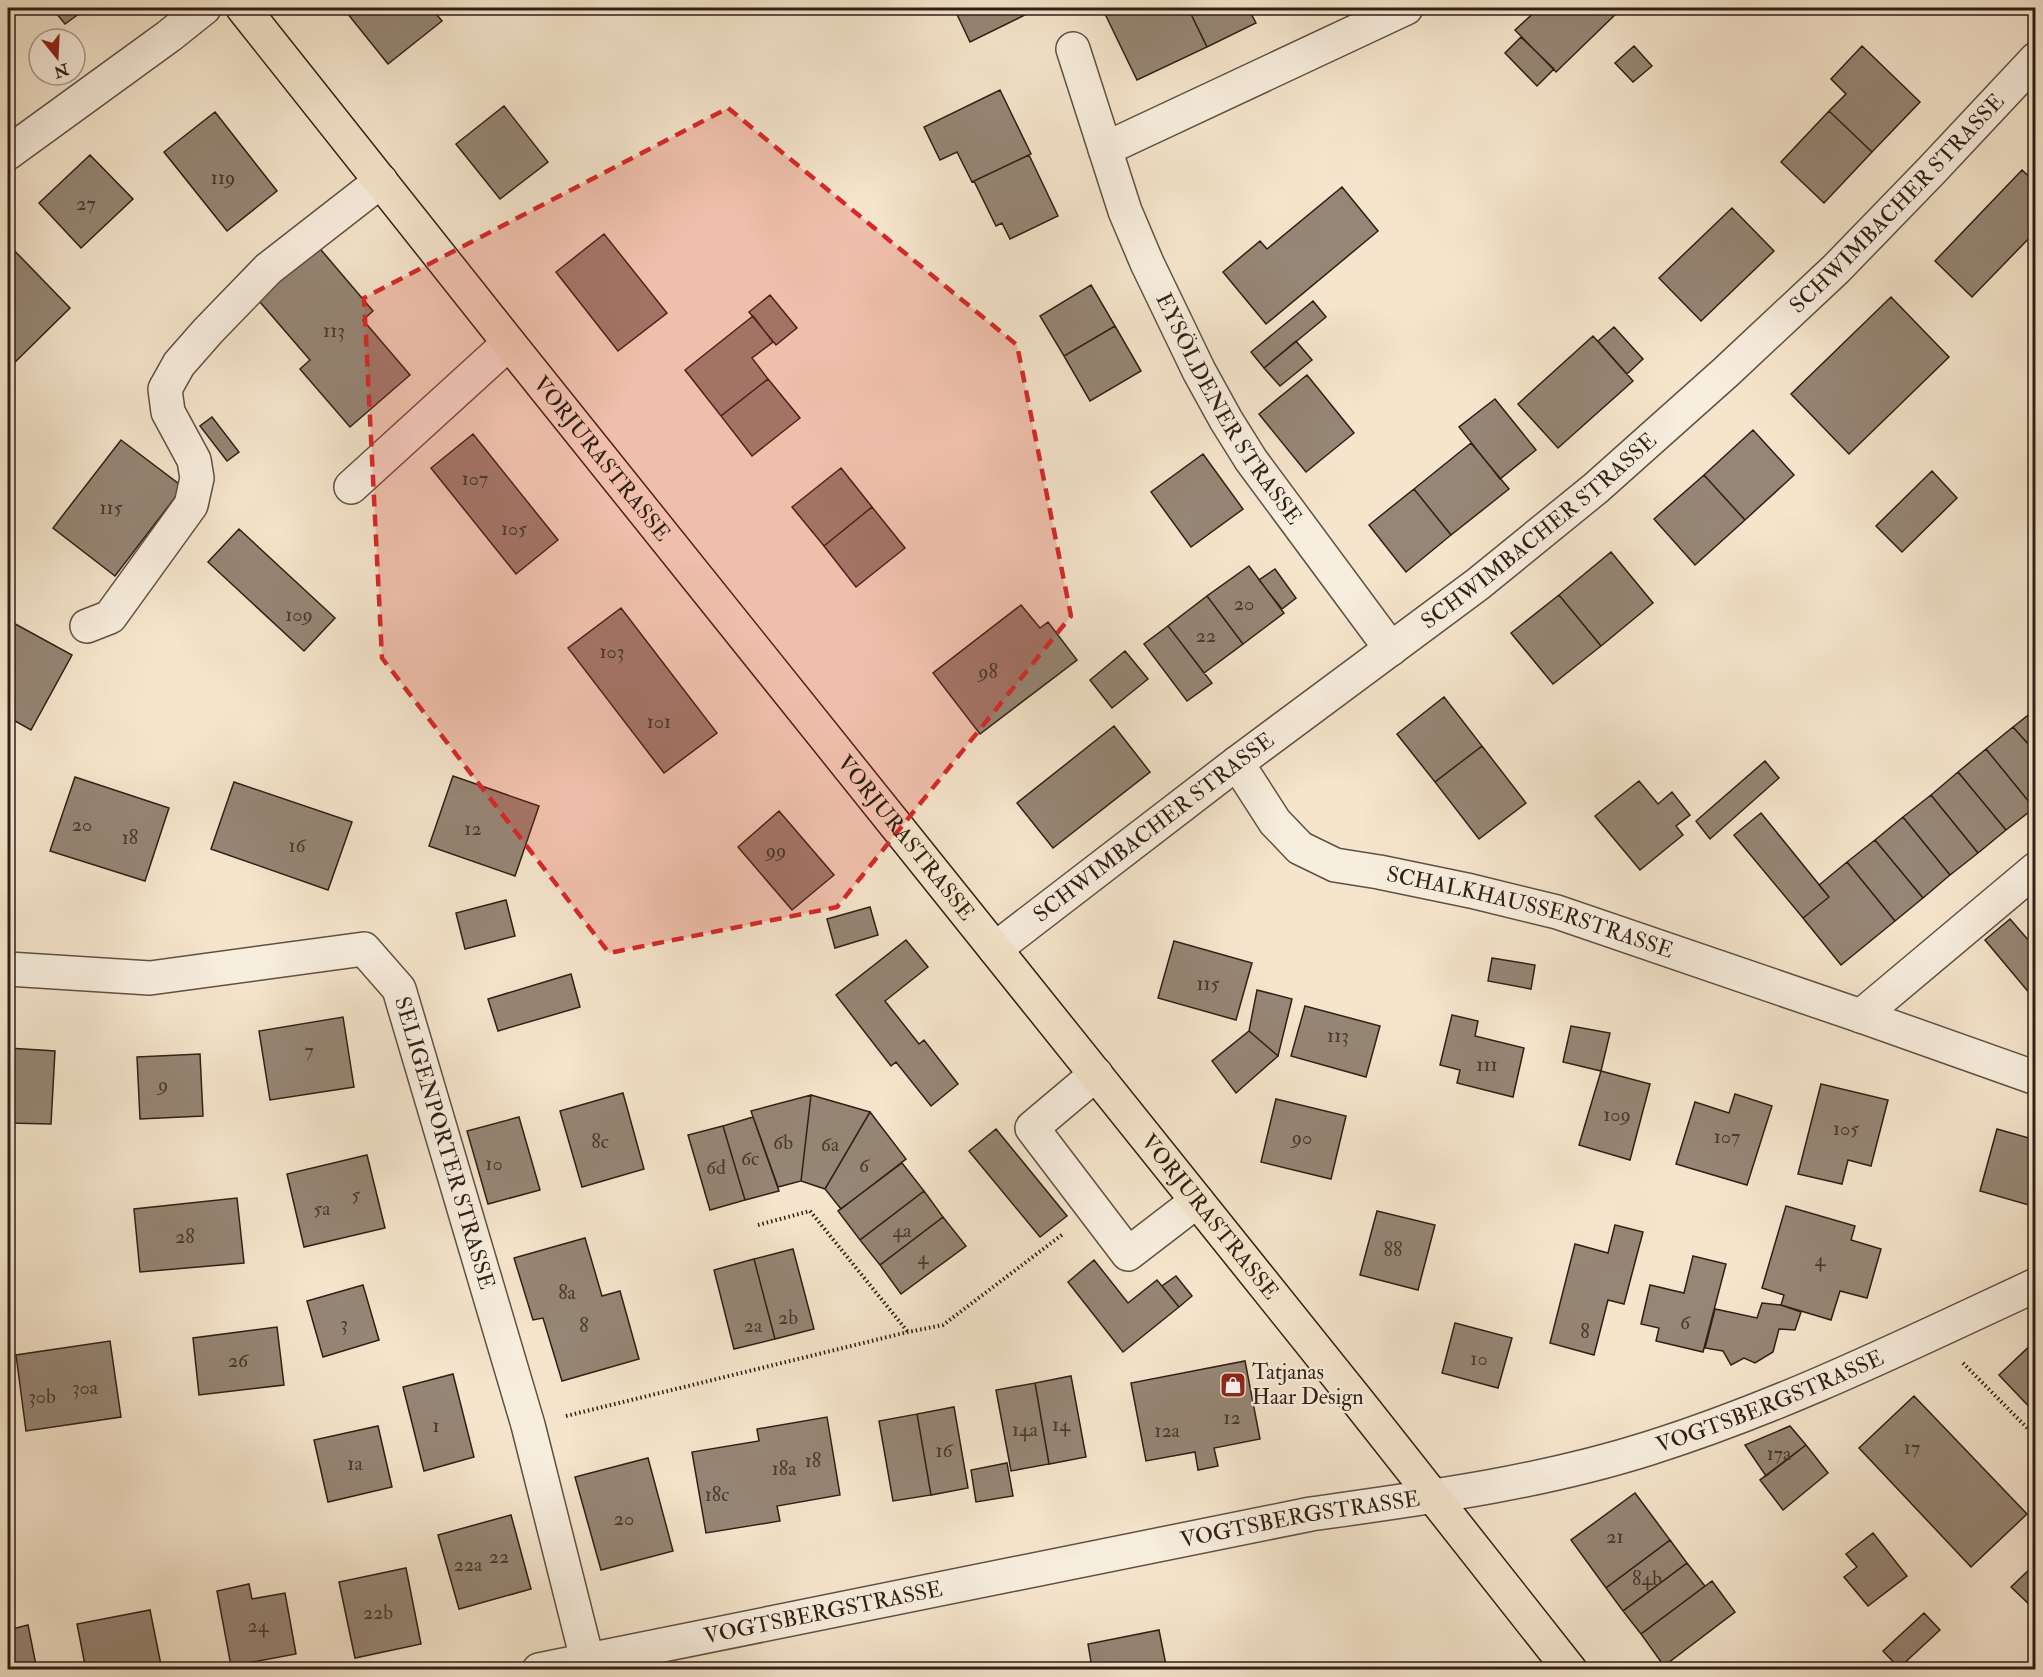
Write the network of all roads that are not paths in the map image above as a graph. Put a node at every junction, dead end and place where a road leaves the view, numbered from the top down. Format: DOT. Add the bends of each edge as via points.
graph roads {
  1 [pos="204,8"];
  2 [pos="243,8"];
  3 [pos="1406,8"];
  4 [pos="1073,49"];
  5 [pos="2036,59"];
  6 [pos="1105,149"];
  7 [pos="8,153"];
  8 [pos="381,181"];
  9 [pos="509,343"];
  10 [pos="351,487"];
  11 [pos="87,626"];
  12 [pos="1391,648"];
  13 [pos="1237,763"];
  14 [pos="2036,869"];
  15 [pos="995,949"];
  16 [pos="8,969"];
  17 [pos="1861,1016"];
  18 [pos="1096,1074"];
  19 [pos="2036,1078"];
  20 [pos="1197,1201"];
  21 [pos="2036,1285"];
  22 [pos="1433,1497"];
  23 [pos="587,1659"];
  24 [pos="539,1670"];
  25 [pos="1570,1670"];
  1 -- 7 [label="street"];
  2 -- 8 [label="main road, VORJURASTRASSE"];
  3 -- 6 [label="street"];
  4 -- 6 [label="street, EYSÖLDENER STRASSE"];
  5 -- 12 [label="street, SCHWIMBACHER STRASSE" via="1836,269 1726,372 1596,488 1478,584"];
  6 -- 12 [label="street, EYSÖLDENER STRASSE" via="1147,263 1226,420 1251,460"];
  8 -- 9 [label="main road, VORJURASTRASSE"];
  8 -- 11 [label="street" via="268,269 179,364 165,389 168,412 194,460 197,478 191,505 110,617"];
  9 -- 10 [label="street"];
  9 -- 15 [label="main road, VORJURASTRASSE"];
  12 -- 13 [label="street, SCHWIMBACHER STRASSE"];
  13 -- 15 [label="street, SCHWIMBACHER STRASSE"];
  13 -- 17 [label="street, SCHALKHAUSSERSTRASSE" via="1275,822 1300,848 1335,865 1557,912"];
  14 -- 17 [label="street"];
  15 -- 18 [label="main road, VORJURASTRASSE"];
  16 -- 23 [label="street, SELIGENPORTER STRASSE" via="150,978 364,948 399,989 528,1425"];
  17 -- 19 [label="street, SCHALKHAUSSERSTRASSE"];
  18 -- 20 [label="main road, VORJURASTRASSE"];
  18 -- 20 [label="street" via="1032,1128 1128,1254"];
  20 -- 22 [label="main road, VORJURASTRASSE"];
  21 -- 22 [label="street, VOGTSBERGSTRASSE" via="1756,1410 1650,1449 1526,1481"];
  22 -- 23 [label="street, VOGTSBERGSTRASSE" via="1311,1514"];
  22 -- 25 [label="main road, VORJURASTRASSE"];
  23 -- 24 [label="street, VOGTSBERGSTRASSE"];
}
